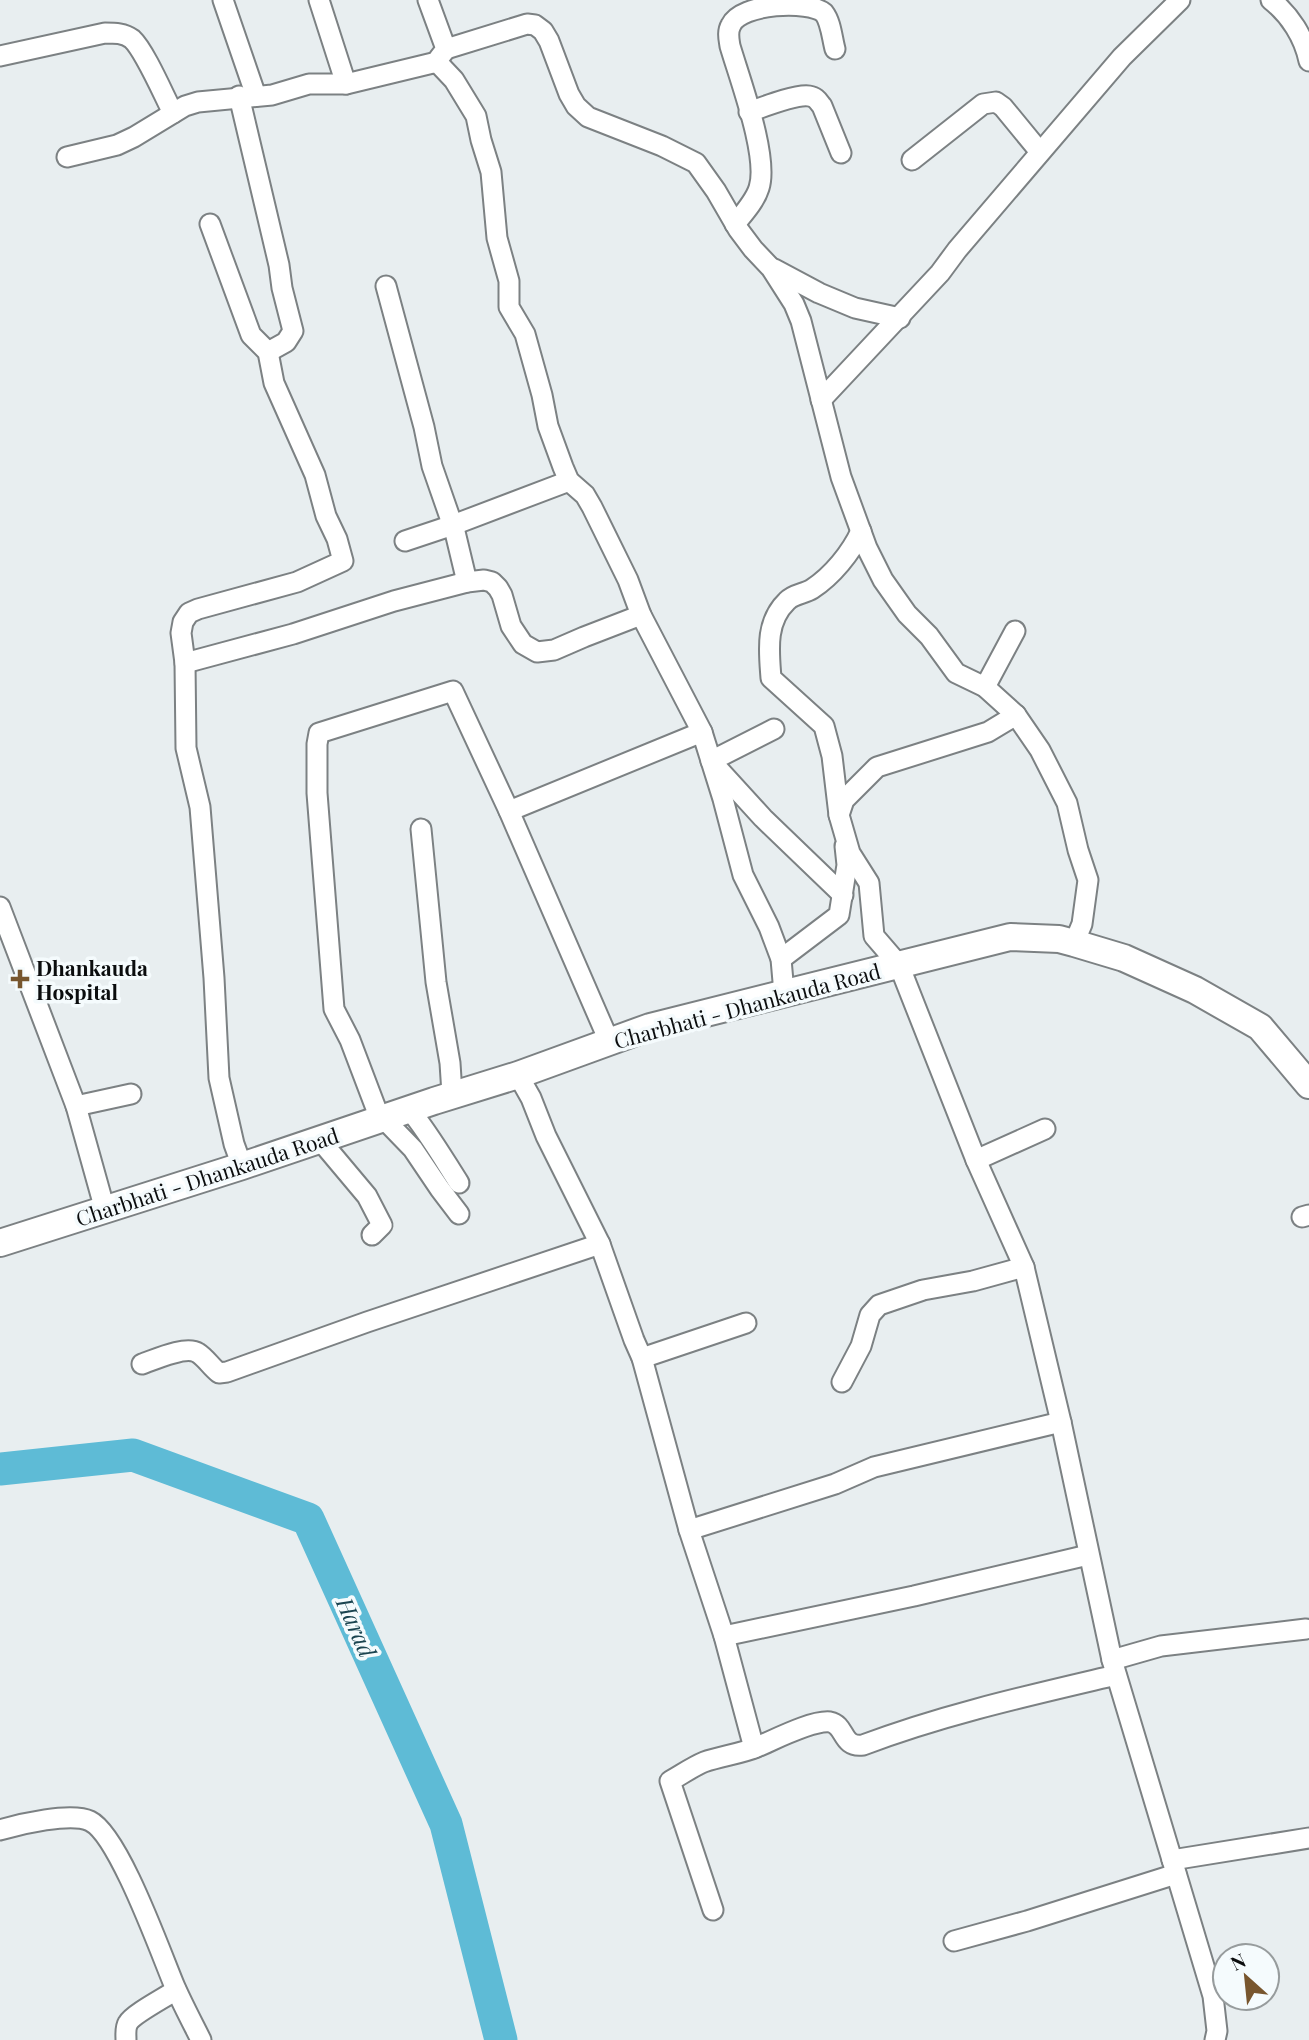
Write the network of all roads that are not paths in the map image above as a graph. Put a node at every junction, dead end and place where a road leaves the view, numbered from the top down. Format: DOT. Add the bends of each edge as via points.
graph roads {
  1 [pos="223,0"];
  2 [pos="319,0"];
  3 [pos="428,0"];
  4 [pos="1180,0"];
  5 [pos="1271,0"];
  6 [pos="835,49"];
  7 [pos="0,56"];
  8 [pos="441,56"];
  9 [pos="1309,61"];
  10 [pos="346,84"];
  11 [pos="248,96"];
  12 [pos="749,111"];
  13 [pos="173,113"];
  14 [pos="1040,152"];
  15 [pos="841,153"];
  16 [pos="67,157"];
  17 [pos="912,160"];
  18 [pos="210,224"];
  19 [pos="735,224"];
  20 [pos="771,268"];
  21 [pos="386,286"];
  22 [pos="900,318"];
  23 [pos="268,352"];
  24 [pos="821,400"];
  25 [pos="569,481"];
  26 [pos="453,525"];
  27 [pos="861,531"];
  28 [pos="405,541"];
  29 [pos="467,582"];
  30 [pos="641,615"];
  31 [pos="1015,632"];
  32 [pos="184,663"];
  33 [pos="985,687"];
  34 [pos="1016,715"];
  35 [pos="774,729"];
  36 [pos="702,732"];
  37 [pos="711,761"];
  38 [pos="509,811"];
  39 [pos="841,823"];
  40 [pos="421,829"];
  41 [pos="842,903"];
  42 [pos="0,907"];
  43 [pos="873,919"];
  44 [pos="1074,943"];
  45 [pos="781,959"];
  46 [pos="899,965"];
  47 [pos="784,993"];
  48 [pos="609,1041"];
  49 [pos="518,1076"];
  50 [pos="1309,1085"];
  51 [pos="131,1094"];
  52 [pos="422,1105"];
  53 [pos="76,1106"];
  54 [pos="381,1119"];
  55 [pos="1045,1129"];
  56 [pos="320,1140"];
  57 [pos="976,1160"];
  58 [pos="242,1166"];
  59 [pos="459,1183"];
  60 [pos="105,1210"];
  61 [pos="459,1214"];
  62 [pos="372,1235"];
  63 [pos="0,1243"];
  64 [pos="600,1244"];
  65 [pos="1024,1267"];
  66 [pos="746,1324"];
  67 [pos="642,1358"];
  68 [pos="142,1363"];
  69 [pos="842,1382"];
  70 [pos="1061,1423"];
  71 [pos="689,1530"];
  72 [pos="1088,1555"];
  73 [pos="1306,1629"];
  74 [pos="724,1636"];
  75 [pos="1114,1667"];
  76 [pos="754,1748"];
  77 [pos="0,1830"];
  78 [pos="1309,1838"];
  79 [pos="1174,1867"];
  80 [pos="713,1910"];
  81 [pos="954,1941"];
  82 [pos="176,1990"];
  83 [pos="126,2040"];
  84 [pos="201,2040"];
  85 [pos="1215,2040"];
  1 -- 11 [label="street"];
  2 -- 10 [label="street"];
  3 -- 8 [label="street"];
  4 -- 14 [label="street" via="1122,57"];
  5 -- 9 [label="street" via="1296,27"];
  6 -- 12 [label="street" via="824,12 813,5 782,2 737,16 731,23 730,46"];
  7 -- 13 [label="street" via="120,33 141,51"];
  8 -- 10 [label="street"];
  8 -- 19 [label="street" via="513,27 535,25 549,41 576,106 588,117 696,163"];
  8 -- 25 [label="street" via="476,116 491,172 509,307 525,334 548,425"];
  10 -- 11 [label="street" via="309,84 272,95"];
  11 -- 13 [label="street" via="198,102"];
  11 -- 23 [label="street" via="293,331 286,342"];
  12 -- 15 [label="street" via="812,96 822,106"];
  12 -- 19 [label="street" via="762,177 759,191"];
  13 -- 16 [label="street" via="117,145"];
  14 -- 17 [label="street" via="1003,107 991,102 976,108"];
  14 -- 22 [label="street"];
  18 -- 23 [label="street" via="251,335"];
  19 -- 20 [label="street"];
  20 -- 22 [label="street" via="855,308"];
  20 -- 24 [label="street" via="801,321"];
  21 -- 26 [label="street" via="432,466"];
  22 -- 24 [label="street"];
  23 -- 32 [label="street" via="274,383 315,475 343,561 297,582 189,613 181,633"];
  24 -- 27 [label="street"];
  25 -- 26 [label="street"];
  25 -- 30 [label="street" via="592,507"];
  26 -- 28 [label="street"];
  26 -- 29 [label="street"];
  27 -- 33 [label="street" via="883,580 907,614 956,673"];
  27 -- 39 [label="street" via="830,573 811,589 788,599 772,624 768,647 771,678 824,726"];
  29 -- 30 [label="street" via="492,582 502,595 511,626 523,644 537,652 554,650"];
  29 -- 32 [label="street"];
  30 -- 36 [label="street"];
  31 -- 33 [label="street"];
  32 -- 58 [label="street" via="186,748 200,807 219,1078"];
  33 -- 34 [label="street"];
  34 -- 39 [label="street" via="988,732 877,768 844,800"];
  34 -- 44 [label="street" via="1067,803 1088,880 1082,924"];
  35 -- 37 [label="street"];
  36 -- 37 [label="street"];
  36 -- 38 [label="street"];
  37 -- 41 [label="street"];
  37 -- 45 [label="street" via="743,875"];
  38 -- 48 [label="street"];
  38 -- 54 [label="street" via="453,691 319,733 317,793 334,1009"];
  39 -- 41 [label="street" via="847,865"];
  39 -- 43 [label="street" via="850,853 869,883"];
  40 -- 52 [label="street" via="452,1094"];
  41 -- 43 [label="street"];
  41 -- 45 [label="street" via="839,915"];
  42 -- 53 [label="street"];
  43 -- 46 [label="street" via="874,936"];
  44 -- 46 [label="street, Charbhati - Dhankauda Road" via="1010,937"];
  44 -- 50 [label="street, Charbhati - Dhankauda Road" via="1124,958 1195,990 1260,1027"];
  45 -- 47 [label="street"];
  46 -- 47 [label="street, Charbhati - Dhankauda Road"];
  46 -- 57 [label="street"];
  47 -- 48 [label="street, Charbhati - Dhankauda Road"];
  48 -- 49 [label="street, Charbhati - Dhankauda Road"];
  49 -- 52 [label="street, Charbhati - Dhankauda Road"];
  49 -- 64 [label="street"];
  51 -- 53 [label="street"];
  52 -- 54 [label="street, Charbhati - Dhankauda Road"];
  52 -- 59 [label="street" via="426,1129"];
  53 -- 60 [label="street"];
  54 -- 56 [label="street, Charbhati - Dhankauda Road"];
  54 -- 61 [label="street" via="414,1149"];
  55 -- 57 [label="street"];
  56 -- 58 [label="street, Charbhati - Dhankauda Road"];
  56 -- 62 [label="street" via="368,1196 382,1225"];
  57 -- 65 [label="street"];
  58 -- 60 [label="street, Charbhati - Dhankauda Road"];
  60 -- 63 [label="street, Charbhati - Dhankauda Road"];
  64 -- 67 [label="street"];
  64 -- 68 [label="street" via="227,1372 219,1373 191,1350"];
  65 -- 69 [label="street" via="878,1305"];
  65 -- 70 [label="street"];
  66 -- 67 [label="street"];
  67 -- 71 [label="street"];
  70 -- 71 [label="street" via="874,1467 835,1484"];
  70 -- 72 [label="street"];
  71 -- 74 [label="street"];
  72 -- 74 [label="street"];
  72 -- 75 [label="street"];
  73 -- 75 [label="street" via="1161,1646"];
  74 -- 76 [label="street"];
  75 -- 76 [label="street" via="863,1745 851,1744 832,1722 801,1728"];
  75 -- 79 [label="street"];
  76 -- 80 [label="street" via="704,1762 670,1780"];
  77 -- 82 [label="street" via="25,1822 91,1821 107,1838 130,1878"];
  78 -- 79 [label="street"];
  79 -- 81 [label="street" via="1027,1922"];
  79 -- 85 [label="street" via="1213,1996"];
  82 -- 83 [label="street" via="137,2014 128,2023"];
  82 -- 84 [label="street"];
}
